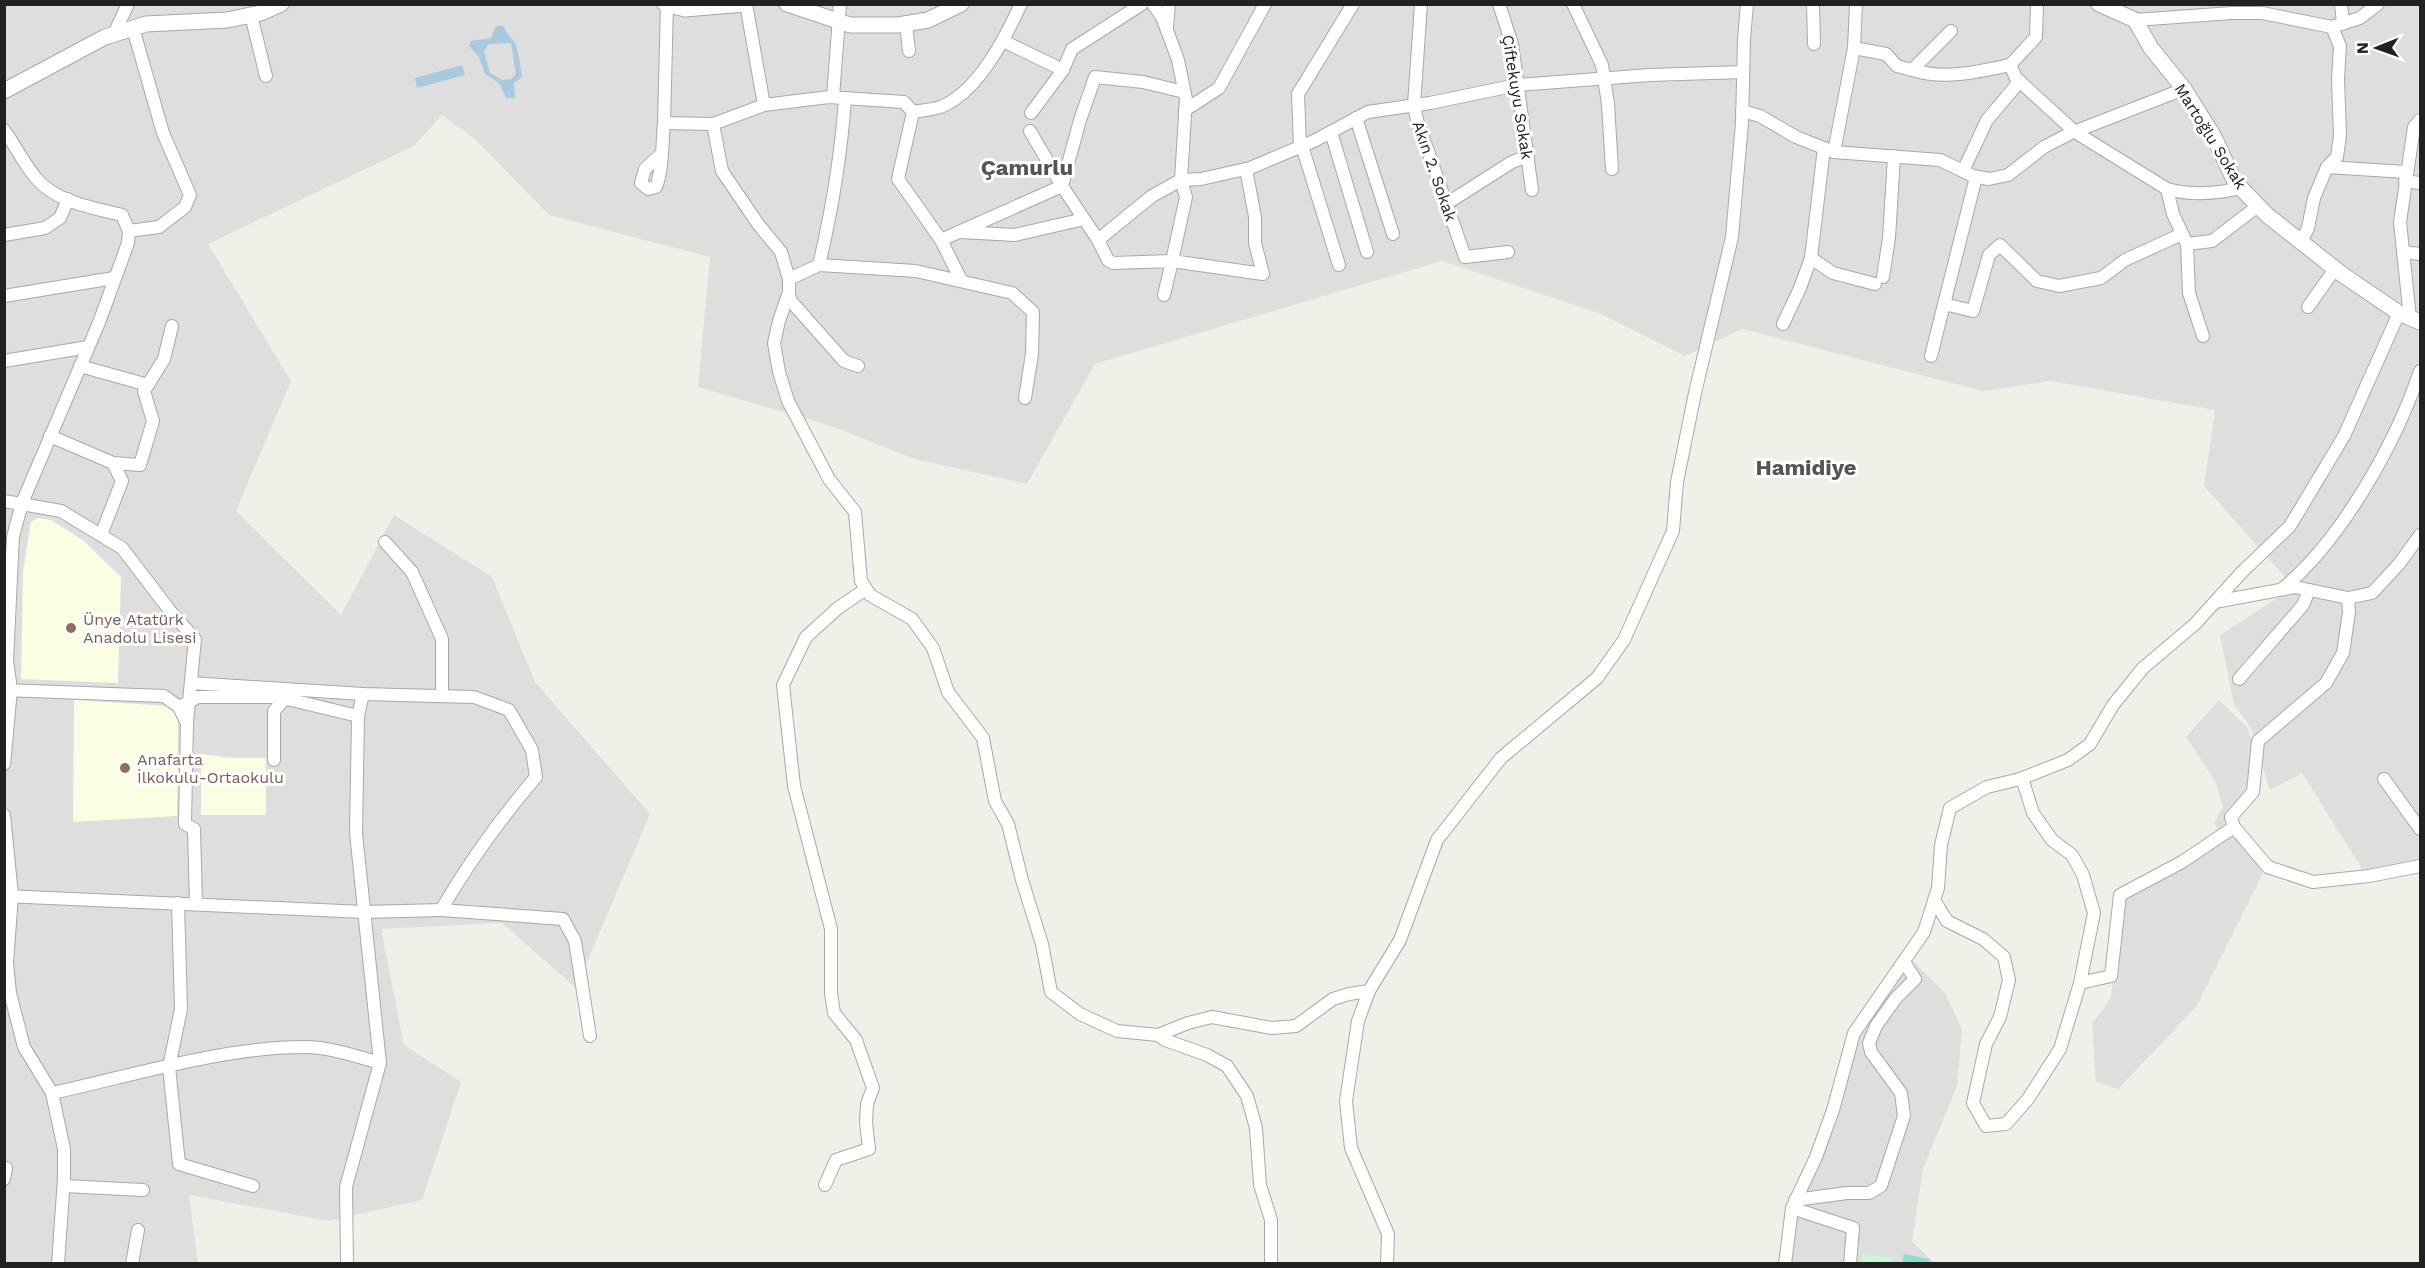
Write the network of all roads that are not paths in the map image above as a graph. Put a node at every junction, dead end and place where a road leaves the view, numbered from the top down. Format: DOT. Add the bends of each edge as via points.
graph roads {
  1 [pos="128,4"];
  2 [pos="281,4"];
  3 [pos="746,4"];
  4 [pos="787,4"];
  5 [pos="840,4"];
  6 [pos="961,4"];
  7 [pos="1021,4"];
  8 [pos="1142,4"];
  9 [pos="1153,4"];
  10 [pos="1169,4"];
  11 [pos="1265,4"];
  12 [pos="1353,4"];
  13 [pos="1421,4"];
  14 [pos="1499,4"];
  15 [pos="1573,4"];
  16 [pos="1747,4"];
  17 [pos="1813,4"];
  18 [pos="1856,4"];
  19 [pos="2037,4"];
  20 [pos="2098,4"];
  21 [pos="2340,4"];
  22 [pos="2378,4"];
  23 [pos="666,5"];
  24 [pos="2248,9"];
  25 [pos="251,15"];
  26 [pos="2135,20"];
  27 [pos="837,21"];
  28 [pos="906,23"];
  29 [pos="2338,25"];
  30 [pos="133,28"];
  31 [pos="1167,31"];
  32 [pos="1951,31"];
  33 [pos="114,34"];
  34 [pos="1003,41"];
  35 [pos="1814,44"];
  36 [pos="1854,48"];
  37 [pos="909,51"];
  38 [pos="2010,64"];
  39 [pos="1063,70"];
  40 [pos="1912,70"];
  41 [pos="1743,72"];
  42 [pos="266,75"];
  43 [pos="1604,78"];
  44 [pos="2019,81"];
  45 [pos="1517,85"];
  46 [pos="2184,89"];
  47 [pos="4,91"];
  48 [pos="1184,92"];
  49 [pos="839,98"];
  50 [pos="764,105"];
  51 [pos="1414,105"];
  52 [pos="1185,110"];
  53 [pos="1742,111"];
  54 [pos="913,112"];
  55 [pos="1031,113"];
  56 [pos="1356,118"];
  57 [pos="2421,120"];
  58 [pos="664,123"];
  59 [pos="713,124"];
  60 [pos="4,130"];
  61 [pos="1030,131"];
  62 [pos="1330,132"];
  63 [pos="2075,132"];
  64 [pos="1301,146"];
  65 [pos="1829,150"];
  66 [pos="660,155"];
  67 [pos="1528,156"];
  68 [pos="1894,156"];
  69 [pos="2327,167"];
  70 [pos="1612,168"];
  71 [pos="1246,169"];
  72 [pos="1963,171"];
  73 [pos="2406,176"];
  74 [pos="1976,177"];
  75 [pos="1181,180"];
  76 [pos="2421,183"];
  77 [pos="1062,186"];
  78 [pos="2241,188"];
  79 [pos="2167,189"];
  80 [pos="1532,190"];
  81 [pos="68,199"];
  82 [pos="1446,204"];
  83 [pos="2258,206"];
  84 [pos="1084,219"];
  85 [pos="129,231"];
  86 [pos="959,232"];
  87 [pos="1393,234"];
  88 [pos="4,235"];
  89 [pos="2185,239"];
  90 [pos="941,240"];
  91 [pos="1098,240"];
  92 [pos="2301,242"];
  93 [pos="1367,252"];
  94 [pos="1508,252"];
  95 [pos="2403,252"];
  96 [pos="2421,254"];
  97 [pos="1810,258"];
  98 [pos="1172,261"];
  99 [pos="1339,265"];
  100 [pos="819,266"];
  101 [pos="2335,269"];
  102 [pos="114,278"];
  103 [pos="789,279"];
  104 [pos="961,280"];
  105 [pos="789,292"];
  106 [pos="1164,295"];
  107 [pos="4,296"];
  108 [pos="1944,304"];
  109 [pos="2307,307"];
  110 [pos="2410,318"];
  111 [pos="1783,324"];
  112 [pos="172,326"];
  113 [pos="2204,336"];
  114 [pos="88,347"];
  115 [pos="1931,356"];
  116 [pos="4,361"];
  117 [pos="858,366"];
  118 [pos="79,369"];
  119 [pos="2421,371"];
  120 [pos="146,388"];
  121 [pos="1025,398"];
  122 [pos="50,436"];
  123 [pos="113,463"];
  124 [pos="4,501"];
  125 [pos="22,503"];
  126 [pos="101,535"];
  127 [pos="2421,535"];
  128 [pos="385,542"];
  129 [pos="866,589"];
  130 [pos="2282,590"];
  131 [pos="2308,590"];
  132 [pos="2348,598"];
  133 [pos="2215,602"];
  134 [pos="2239,679"];
  135 [pos="191,683"];
  136 [pos="295,689"];
  137 [pos="8,690"];
  138 [pos="363,694"];
  139 [pos="442,696"];
  140 [pos="282,699"];
  141 [pos="184,705"];
  142 [pos="358,716"];
  143 [pos="274,760"];
  144 [pos="4,764"];
  145 [pos="2022,778"];
  146 [pos="2384,779"];
  147 [pos="4,815"];
  148 [pos="2234,827"];
  149 [pos="2421,830"];
  150 [pos="2421,866"];
  151 [pos="8,896"];
  152 [pos="1934,900"];
  153 [pos="178,903"];
  154 [pos="196,904"];
  155 [pos="441,910"];
  156 [pos="364,912"];
  157 [pos="1904,962"];
  158 [pos="2080,982"];
  159 [pos="1369,991"];
  160 [pos="1158,1035"];
  161 [pos="590,1036"];
  162 [pos="380,1063"];
  163 [pos="169,1067"];
  164 [pos="52,1094"];
  165 [pos="825,1185"];
  166 [pos="64,1186"];
  167 [pos="253,1186"];
  168 [pos="143,1190"];
  169 [pos="1793,1204"];
  170 [pos="138,1230"];
  171 [pos="58,1263"];
  172 [pos="132,1263"];
  173 [pos="347,1263"];
  174 [pos="1271,1263"];
  175 [pos="1388,1263"];
  176 [pos="1785,1263"];
  177 [pos="1850,1263"];
  1 -- 33 [label="street"];
  2 -- 25 [label="street"];
  3 -- 23 [label="street" via="685,9"];
  3 -- 50 [label="street"];
  4 -- 27 [label="street"];
  5 -- 27 [label="street"];
  6 -- 28 [label="street" via="928,20"];
  7 -- 34 [label="street"];
  8 -- 39 [label="street" via="1072,49"];
  9 -- 31 [label="street"];
  10 -- 31 [label="street"];
  11 -- 52 [label="street" via="1219,88"];
  12 -- 64 [label="street" via="1298,94"];
  13 -- 51 [label="street, Akın 2. Sokak"];
  14 -- 45 [label="street, Çiftekuyu Sokak" via="1512,44"];
  15 -- 43 [label="street" via="1602,65"];
  16 -- 41 [label="street"];
  17 -- 35 [label="street"];
  18 -- 36 [label="street"];
  19 -- 38 [label="street" via="2036,38"];
  20 -- 26 [label="street"];
  21 -- 29 [label="street"];
  22 -- 29 [label="street" via="2360,18"];
  23 -- 58 [label="street"];
  24 -- 26 [label="street"];
  24 -- 29 [label="street"];
  25 -- 30 [label="street"];
  25 -- 42 [label="street"];
  26 -- 46 [label="street, Martoğlu Sokak" via="2151,48"];
  27 -- 28 [label="street" via="850,25"];
  27 -- 49 [label="street"];
  28 -- 37 [label="street"];
  29 -- 69 [label="street" via="2340,136 2337,158"];
  30 -- 33 [label="street"];
  30 -- 85 [label="street" via="163,133 190,195 185,207 159,227"];
  31 -- 48 [label="street"];
  32 -- 40 [label="street"];
  33 -- 47 [label="street"];
  34 -- 39 [label="street"];
  34 -- 54 [label="street" via="965,93 944,106"];
  36 -- 40 [label="street" via="1886,54 1897,66"];
  36 -- 65 [label="street"];
  38 -- 40 [label="street" via="1952,74 1928,75"];
  38 -- 44 [label="street"];
  39 -- 55 [label="street"];
  41 -- 43 [label="street"];
  41 -- 53 [label="street"];
  43 -- 45 [label="street"];
  43 -- 70 [label="street"];
  44 -- 63 [label="street"];
  44 -- 72 [label="street" via="1987,120"];
  45 -- 51 [label="street"];
  45 -- 67 [label="street, Çiftekuyu Sokak"];
  46 -- 63 [label="street"];
  46 -- 78 [label="street, Martoğlu Sokak"];
  48 -- 52 [label="street"];
  48 -- 77 [label="street" via="1143,82 1095,77"];
  49 -- 50 [label="street"];
  49 -- 54 [label="street" via="904,102"];
  49 -- 100 [label="street" via="842,138"];
  50 -- 59 [label="street"];
  51 -- 56 [label="street" via="1368,112"];
  51 -- 82 [label="street, Akın 2. Sokak"];
  52 -- 75 [label="street"];
  53 -- 65 [label="street"];
  53 -- 159 [label="street" via="1732,237 1677,482 1673,531 1624,640 1598,678 1501,758 1437,840 1400,939"];
  54 -- 90 [label="street" via="898,179"];
  56 -- 62 [label="street"];
  56 -- 87 [label="street"];
  57 -- 73 [label="street" via="2414,127"];
  58 -- 59 [label="street"];
  58 -- 66 [label="street"];
  59 -- 103 [label="street" via="722,171 781,252"];
  60 -- 81 [label="street" via="36,179"];
  61 -- 77 [label="street"];
  62 -- 64 [label="street"];
  62 -- 93 [label="street"];
  63 -- 74 [label="street" via="2044,147 2008,175"];
  63 -- 79 [label="street"];
  64 -- 71 [label="street"];
  64 -- 99 [label="street"];
  65 -- 68 [label="street"];
  65 -- 97 [label="street"];
  67 -- 80 [label="street, Çiftekuyu Sokak"];
  67 -- 82 [label="street"];
  68 -- 72 [label="street" via="1940,160"];
  68 -- 97 [label="street" via="1889,238 1879,280 1833,273"];
  69 -- 73 [label="street"];
  69 -- 92 [label="street"];
  71 -- 75 [label="street"];
  71 -- 98 [label="street" via="1255,217 1254,243 1263,274"];
  72 -- 74 [label="street"];
  73 -- 76 [label="street"];
  73 -- 95 [label="street" via="2400,222"];
  74 -- 108 [label="street"];
  75 -- 91 [label="street" via="1152,196"];
  75 -- 98 [label="street" via="1186,197"];
  77 -- 84 [label="street"];
  77 -- 86 [label="street"];
  78 -- 79 [label="street" via="2217,193"];
  78 -- 83 [label="street, Martoğlu Sokak"];
  79 -- 89 [label="street" via="2172,214"];
  81 -- 85 [label="street" via="122,215"];
  81 -- 88 [label="street" via="60,218 45,228"];
  82 -- 94 [label="street, Akın 2. Sokak" via="1465,257"];
  83 -- 89 [label="street" via="2212,241"];
  83 -- 92 [label="street, Martoğlu Sokak"];
  84 -- 86 [label="street" via="1015,236"];
  84 -- 91 [label="street"];
  85 -- 102 [label="street"];
  86 -- 90 [label="street"];
  89 -- 108 [label="street" via="2125,260 2101,278 2059,286 2037,281 2000,245 1989,255 1973,311"];
  89 -- 113 [label="street" via="2189,293"];
  90 -- 104 [label="street"];
  91 -- 98 [label="street" via="1107,260 1113,263"];
  92 -- 101 [label="street, Martoğlu Sokak"];
  95 -- 96 [label="street"];
  95 -- 110 [label="street"];
  97 -- 111 [label="street"];
  98 -- 106 [label="street"];
  100 -- 103 [label="street"];
  100 -- 104 [label="street" via="916,271"];
  101 -- 109 [label="street"];
  101 -- 110 [label="street, Martoğlu Sokak"];
  102 -- 107 [label="street"];
  102 -- 114 [label="street"];
  103 -- 105 [label="street"];
  104 -- 121 [label="street" via="1012,292 1033,312"];
  105 -- 117 [label="street" via="790,300 832,350 844,361"];
  105 -- 129 [label="street" via="774,344 779,372 788,401 828,479 855,512 861,581"];
  108 -- 115 [label="street"];
  110 -- 133 [label="street" via="2290,526"];
  112 -- 120 [label="street" via="164,359"];
  114 -- 116 [label="street"];
  114 -- 118 [label="street"];
  118 -- 120 [label="street"];
  118 -- 122 [label="street"];
  119 -- 130 [label="street" via="2386,449 2346,518"];
  120 -- 123 [label="street" via="153,422 140,465"];
  122 -- 123 [label="street"];
  122 -- 125 [label="street"];
  123 -- 126 [label="street" via="122,481"];
  124 -- 125 [label="street"];
  125 -- 126 [label="street" via="61,511"];
  125 -- 137 [label="street" via="14,537"];
  126 -- 135 [label="street" via="123,548 195,639"];
  127 -- 132 [label="street" via="2372,593"];
  128 -- 139 [label="street" via="412,572 442,639"];
  129 -- 160 [label="street" via="870,596 912,619 933,648 948,692 983,738 995,801 1008,824 1042,944 1051,992 1080,1014 1117,1031"];
  129 -- 165 [label="street" via="806,637 783,685 794,786 831,928 834,1013 856,1040 873,1088 867,1104 869,1149 836,1160"];
  130 -- 131 [label="street"];
  130 -- 133 [label="street"];
  131 -- 132 [label="street"];
  131 -- 134 [label="street" via="2303,605"];
  132 -- 148 [label="street" via="2343,653 2326,683 2258,741 2253,792 2231,818"];
  133 -- 145 [label="street" via="2143,668 2113,705 2090,744 2068,760"];
  135 -- 136 [label="street"];
  135 -- 141 [label="street"];
  136 -- 138 [label="street"];
  136 -- 140 [label="street"];
  137 -- 141 [label="street" via="164,696"];
  137 -- 144 [label="street"];
  138 -- 139 [label="street"];
  138 -- 142 [label="street"];
  139 -- 155 [label="street" via="474,697 509,710 532,750 536,777 464,869"];
  140 -- 141 [label="street" via="198,697"];
  140 -- 142 [label="street"];
  140 -- 143 [label="street" via="274,711"];
  141 -- 154 [label="street" via="185,824 194,829"];
  142 -- 156 [label="street" via="356,833"];
  145 -- 152 [label="street" via="1987,787 1950,808"];
  145 -- 158 [label="street" via="2033,813 2052,840 2072,855 2083,875 2094,913"];
  146 -- 149 [label="street"];
  147 -- 151 [label="street"];
  148 -- 150 [label="street" via="2268,867 2313,882"];
  148 -- 158 [label="street" via="2182,862 2120,895 2111,976"];
  151 -- 153 [label="street"];
  151 -- 164 [label="street" via="10,993 24,1047"];
  152 -- 157 [label="street" via="1924,932"];
  152 -- 158 [label="street" via="1947,921 1983,939 2004,957 2009,980 2000,1017 1986,1044 1973,1103 1986,1126 2006,1124 2034,1089 2060,1049"];
  153 -- 154 [label="street"];
  153 -- 163 [label="street" via="181,1009"];
  154 -- 156 [label="street"];
  155 -- 156 [label="street"];
  155 -- 161 [label="street" via="563,919 575,941"];
  156 -- 162 [label="street"];
  157 -- 169 [label="street" via="1854,1033 1833,1110"];
  157 -- 169 [label="street" via="1914,979 1896,998 1869,1042 1871,1052 1901,1093 1904,1116 1881,1186 1869,1193 1846,1193"];
  159 -- 160 [label="street" via="1333,999 1296,1026 1272,1028 1212,1017"];
  159 -- 175 [label="street" via="1358,1022 1346,1101 1351,1148 1388,1234"];
  160 -- 174 [label="street" via="1227,1066 1247,1096 1256,1128 1260,1185 1271,1220"];
  162 -- 163 [label="street" via="305,1047 237,1052"];
  162 -- 173 [label="street" via="346,1187"];
  163 -- 164 [label="street"];
  163 -- 167 [label="street" via="179,1164"];
  164 -- 166 [label="street" via="64,1149"];
  166 -- 168 [label="street"];
  166 -- 171 [label="street"];
  169 -- 176 [label="street"];
  169 -- 177 [label="street" via="1852,1228"];
  170 -- 172 [label="street"];
}
